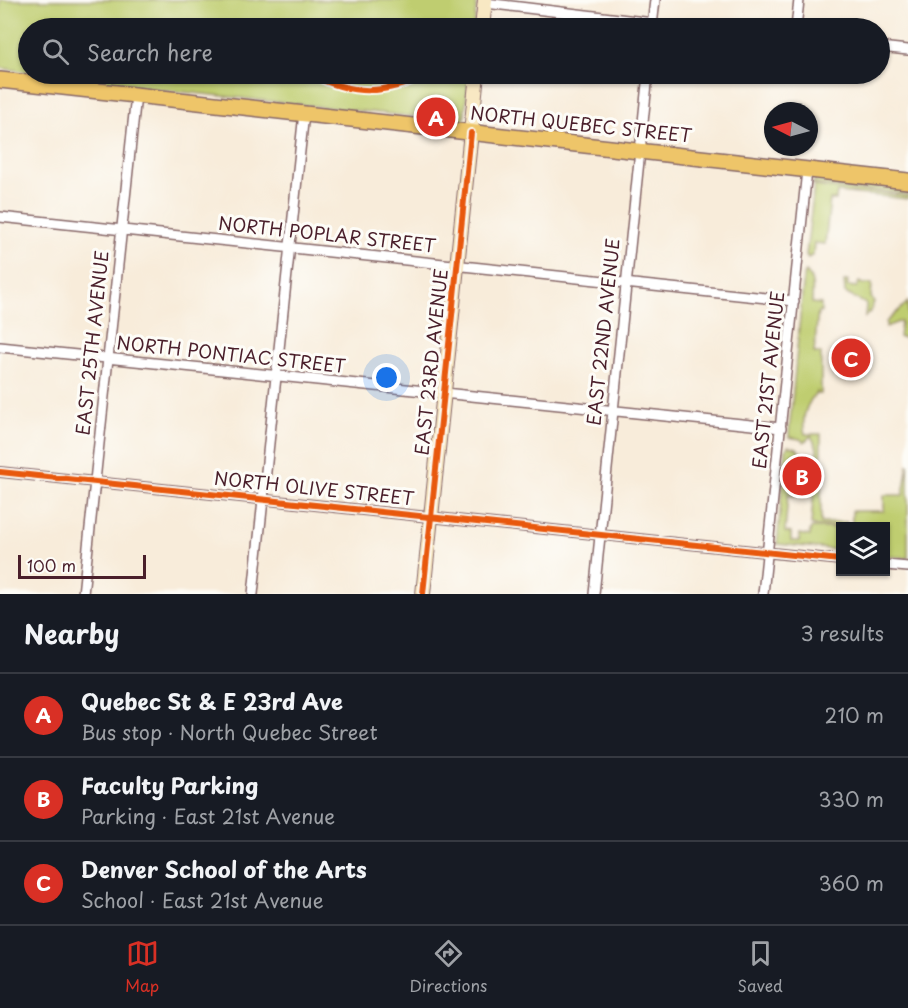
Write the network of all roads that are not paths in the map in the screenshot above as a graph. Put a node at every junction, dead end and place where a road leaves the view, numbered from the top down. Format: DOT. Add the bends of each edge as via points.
graph roads {
  1 [pos="655,0"];
  2 [pos="799,0"];
  3 [pos="485,2"];
  4 [pos="483,18"];
  5 [pos="596,18"];
  6 [pos="653,18"];
  7 [pos="797,18"];
  8 [pos="890,48"];
  9 [pos="908,50"];
  10 [pos="0,80"];
  11 [pos="18,82"];
  12 [pos="36,84"];
  13 [pos="476,84"];
  14 [pos="647,84"];
  15 [pos="136,95"];
  16 [pos="304,113"];
  17 [pos="471,133"];
  18 [pos="640,151"];
  19 [pos="807,170"];
  20 [pos="908,182"];
  21 [pos="0,217"];
  22 [pos="122,230"];
  23 [pos="290,248"];
  24 [pos="457,265"];
  25 [pos="626,283"];
  26 [pos="794,301"];
  27 [pos="0,347"];
  28 [pos="108,359"];
  29 [pos="276,376"];
  30 [pos="444,393"];
  31 [pos="613,411"];
  32 [pos="781,428"];
  33 [pos="0,472"];
  34 [pos="95,481"];
  35 [pos="263,499"];
  36 [pos="431,517"];
  37 [pos="600,534"];
  38 [pos="768,552"];
  39 [pos="836,560"];
  40 [pos="890,565"];
  41 [pos="908,567"];
  42 [pos="83,594"];
  43 [pos="253,594"];
  44 [pos="423,594"];
  45 [pos="594,594"];
  46 [pos="763,594"];
  1 -- 6 [label="street"];
  2 -- 7 [label="street"];
  3 -- 4 [label="street"];
  3 -- 5 [label="street"];
  8 -- 9 [label="street"];
  10 -- 11 [label="main road, NORTH QUEBEC STREET"];
  12 -- 15 [label="main road, NORTH QUEBEC STREET"];
  13 -- 17 [label="street, EAST 23RD AVENUE"];
  14 -- 18 [label="street, EAST 22ND AVENUE"];
  15 -- 16 [label="main road, NORTH QUEBEC STREET"];
  15 -- 22 [label="street, EAST 25TH AVENUE"];
  16 -- 17 [label="main road, NORTH QUEBEC STREET"];
  16 -- 23 [label="street"];
  17 -- 18 [label="main road, NORTH QUEBEC STREET"];
  17 -- 24 [label="street, EAST 23RD AVENUE"];
  18 -- 19 [label="main road, NORTH QUEBEC STREET"];
  18 -- 25 [label="street, EAST 22ND AVENUE"];
  19 -- 20 [label="main road, NORTH QUEBEC STREET"];
  19 -- 26 [label="street, EAST 21ST AVENUE"];
  21 -- 22 [label="street, NORTH POPLAR STREET"];
  22 -- 23 [label="street, NORTH POPLAR STREET"];
  22 -- 28 [label="street, EAST 25TH AVENUE"];
  23 -- 24 [label="street, NORTH POPLAR STREET"];
  23 -- 29 [label="street"];
  24 -- 25 [label="street, NORTH POPLAR STREET"];
  24 -- 30 [label="street, EAST 23RD AVENUE"];
  25 -- 26 [label="street, NORTH POPLAR STREET"];
  25 -- 31 [label="street, EAST 22ND AVENUE"];
  26 -- 32 [label="street, EAST 21ST AVENUE"];
  27 -- 28 [label="street, NORTH PONTIAC STREET"];
  28 -- 29 [label="street, NORTH PONTIAC STREET"];
  28 -- 34 [label="street, EAST 25TH AVENUE"];
  29 -- 30 [label="street, NORTH PONTIAC STREET"];
  29 -- 35 [label="street"];
  30 -- 31 [label="street, NORTH PONTIAC STREET"];
  30 -- 36 [label="street, EAST 23RD AVENUE"];
  31 -- 32 [label="street, NORTH PONTIAC STREET"];
  31 -- 37 [label="street, EAST 22ND AVENUE"];
  32 -- 38 [label="street, EAST 21ST AVENUE"];
  33 -- 34 [label="street, NORTH OLIVE STREET"];
  34 -- 35 [label="street, NORTH OLIVE STREET"];
  34 -- 42 [label="street, EAST 25TH AVENUE"];
  35 -- 36 [label="street, NORTH OLIVE STREET"];
  35 -- 43 [label="street"];
  36 -- 37 [label="street, NORTH OLIVE STREET"];
  36 -- 44 [label="street, EAST 23RD AVENUE"];
  37 -- 38 [label="street, NORTH OLIVE STREET"];
  37 -- 45 [label="street, EAST 22ND AVENUE"];
  38 -- 39 [label="street, NORTH OLIVE STREET"];
  38 -- 46 [label="street, EAST 21ST AVENUE"];
  40 -- 41 [label="street"];
}
